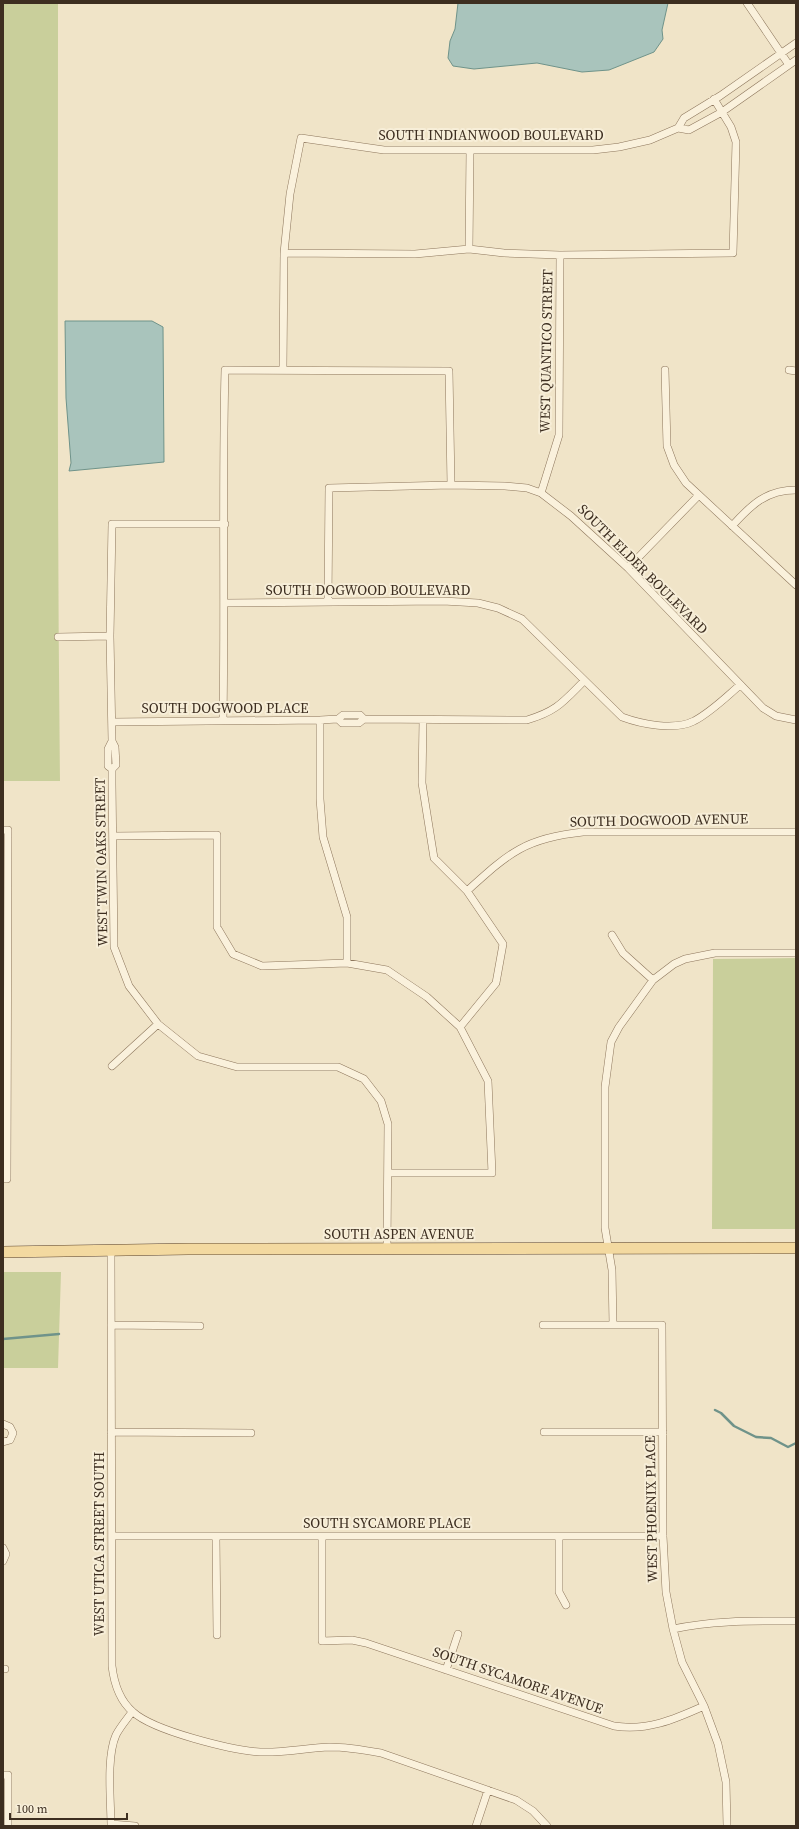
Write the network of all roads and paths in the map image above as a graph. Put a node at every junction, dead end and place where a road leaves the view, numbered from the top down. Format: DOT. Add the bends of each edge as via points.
graph roads {
  1 [pos="747,3"];
  2 [pos="796,43"];
  3 [pos="779,53"];
  4 [pos="796,60"];
  5 [pos="788,65"];
  6 [pos="714,100"];
  7 [pos="722,112"];
  8 [pos="678,128"];
  9 [pos="470,150"];
  10 [pos="469,249"];
  11 [pos="284,253"];
  12 [pos="560,254"];
  13 [pos="283,369"];
  14 [pos="666,370"];
  15 [pos="451,485"];
  16 [pos="796,490"];
  17 [pos="541,493"];
  18 [pos="699,495"];
  19 [pos="224,524"];
  20 [pos="732,526"];
  21 [pos="628,568"];
  22 [pos="796,585"];
  23 [pos="328,602"];
  24 [pos="225,603"];
  25 [pos="110,636"];
  26 [pos="58,637"];
  27 [pos="584,681"];
  28 [pos="740,685"];
  29 [pos="224,720"];
  30 [pos="320,720"];
  31 [pos="422,720"];
  32 [pos="796,720"];
  33 [pos="112,722"];
  34 [pos="6,830"];
  35 [pos="796,832"];
  36 [pos="113,836"];
  37 [pos="467,891"];
  38 [pos="612,935"];
  39 [pos="796,953"];
  40 [pos="347,963"];
  41 [pos="653,980"];
  42 [pos="5,1013"];
  43 [pos="158,1024"];
  44 [pos="460,1027"];
  45 [pos="112,1066"];
  46 [pos="388,1173"];
  47 [pos="5,1179"];
  48 [pos="609,1248"];
  49 [pos="796,1248"];
  50 [pos="387,1249"];
  51 [pos="111,1251"];
  52 [pos="3,1252"];
  53 [pos="111,1325"];
  54 [pos="543,1325"];
  55 [pos="613,1325"];
  56 [pos="200,1326"];
  57 [pos="3,1424"];
  58 [pos="112,1432"];
  59 [pos="544,1432"];
  60 [pos="662,1432"];
  61 [pos="251,1433"];
  62 [pos="3,1442"];
  63 [pos="112,1536"];
  64 [pos="322,1536"];
  65 [pos="559,1536"];
  66 [pos="662,1536"];
  67 [pos="216,1537"];
  68 [pos="3,1548"];
  69 [pos="3,1561"];
  70 [pos="566,1605"];
  71 [pos="796,1621"];
  72 [pos="672,1629"];
  73 [pos="458,1634"];
  74 [pos="217,1635"];
  75 [pos="446,1670"];
  76 [pos="704,1706"];
  77 [pos="132,1712"];
  78 [pos="6,1775"];
  79 [pos="488,1790"];
  80 [pos="111,1825"];
  81 [pos="8,1826"];
  82 [pos="135,1826"];
  83 [pos="476,1826"];
  84 [pos="547,1826"];
  85 [pos="727,1826"];
  1 -- 3 [label="street"];
  2 -- 3 [label="street, SOUTH INDIANWOOD BOULEVARD"];
  3 -- 5 [label="street"];
  3 -- 6 [label="street, SOUTH INDIANWOOD BOULEVARD"];
  4 -- 5 [label="street, SOUTH INDIANWOOD BOULEVARD"];
  5 -- 7 [label="street, SOUTH INDIANWOOD BOULEVARD"];
  6 -- 7 [label="street"];
  6 -- 8 [label="street, SOUTH INDIANWOOD BOULEVARD" via="684,118"];
  7 -- 8 [label="street, SOUTH INDIANWOOD BOULEVARD" via="689,130"];
  7 -- 12 [label="street" via="736,142 733,253"];
  8 -- 9 [label="street, SOUTH INDIANWOOD BOULEVARD" via="650,140 593,150"];
  9 -- 10 [label="street"];
  9 -- 11 [label="street, SOUTH INDIANWOOD BOULEVARD" via="384,150 301,138 290,194"];
  10 -- 11 [label="street" via="415,254"];
  10 -- 12 [label="street" via="504,253"];
  11 -- 13 [label="street"];
  12 -- 17 [label="street, WEST QUANTICO STREET" via="559,435"];
  13 -- 15 [label="street" via="449,371"];
  13 -- 19 [label="street" via="225,370"];
  14 -- 18 [label="street" via="667,446 678,471"];
  15 -- 17 [label="street, SOUTH ELDER BOULEVARD" via="505,486 527,488"];
  15 -- 23 [label="street, SOUTH ELDER BOULEVARD" via="329,488"];
  16 -- 20 [label="street" via="767,495 753,504"];
  17 -- 21 [label="street, SOUTH ELDER BOULEVARD" via="571,516"];
  18 -- 20 [label="street"];
  18 -- 21 [label="street"];
  19 -- 24 [label="street"];
  19 -- 25 [label="street, WEST TWIN OAKS STREET" via="112,524"];
  20 -- 22 [label="street"];
  21 -- 28 [label="street, SOUTH ELDER BOULEVARD"];
  23 -- 24 [label="street, SOUTH DOGWOOD BOULEVARD"];
  23 -- 27 [label="street, SOUTH DOGWOOD BOULEVARD" via="443,601 478,603 498,608 522,619"];
  24 -- 29 [label="street"];
  25 -- 26 [label="street"];
  25 -- 33 [label="street, WEST TWIN OAKS STREET"];
  27 -- 28 [label="street, SOUTH DOGWOOD BOULEVARD" via="622,717 642,724 670,726 693,722"];
  27 -- 31 [label="street, SOUTH DOGWOOD PLACE" via="556,709 527,720"];
  28 -- 32 [label="street, SOUTH ELDER BOULEVARD" via="776,716"];
  29 -- 30 [label="street, SOUTH DOGWOOD PLACE"];
  29 -- 33 [label="street, SOUTH DOGWOOD PLACE"];
  30 -- 31 [label="street, SOUTH DOGWOOD PLACE" via="338,719 342,723 359,723 364,719"];
  30 -- 40 [label="street" via="320,799 323,837 347,917"];
  31 -- 37 [label="street" via="422,783 434,858"];
  33 -- 36 [label="street, WEST TWIN OAKS STREET" via="116,765 112,769"];
  34 -- 42 [label="street"];
  35 -- 37 [label="street, SOUTH DOGWOOD AVENUE" via="563,834 514,852 500,861"];
  36 -- 40 [label="street" via="217,835 217,927 233,954 262,966"];
  36 -- 43 [label="street, WEST TWIN OAKS STREET" via="114,947 129,986"];
  37 -- 44 [label="street" via="503,944 496,983"];
  38 -- 41 [label="street" via="623,953"];
  39 -- 41 [label="street" via="715,954 685,958"];
  40 -- 44 [label="street" via="386,970 427,997"];
  41 -- 48 [label="street" via="619,1027 610,1044 605,1087 605,1224"];
  42 -- 47 [label="street"];
  43 -- 45 [label="street"];
  43 -- 46 [label="street, WEST TWIN OAKS STREET" via="198,1056 237,1067 338,1067 364,1079 382,1101 388,1124"];
  44 -- 46 [label="street" via="488,1081 492,1173"];
  46 -- 50 [label="street, WEST TWIN OAKS STREET"];
  48 -- 49 [label="main road, SOUTH ASPEN AVENUE"];
  48 -- 50 [label="main road, SOUTH ASPEN AVENUE"];
  48 -- 55 [label="street"];
  50 -- 51 [label="main road, SOUTH ASPEN AVENUE"];
  51 -- 52 [label="main road, SOUTH ASPEN AVENUE"];
  51 -- 53 [label="street, WEST UTICA STREET SOUTH"];
  53 -- 56 [label="street"];
  53 -- 58 [label="street, WEST UTICA STREET SOUTH"];
  54 -- 55 [label="street"];
  55 -- 60 [label="street, WEST PHOENIX PLACE" via="662,1325"];
  57 -- 62 [label="street" via="10,1427 13,1434 10,1440"];
  58 -- 61 [label="street"];
  58 -- 63 [label="street, WEST UTICA STREET SOUTH"];
  59 -- 60 [label="street"];
  60 -- 66 [label="street, WEST PHOENIX PLACE"];
  63 -- 67 [label="street, SOUTH SYCAMORE PLACE"];
  63 -- 77 [label="street, WEST UTICA STREET SOUTH" via="112,1666 119,1694"];
  64 -- 65 [label="street, SOUTH SYCAMORE PLACE"];
  64 -- 67 [label="street, SOUTH SYCAMORE PLACE"];
  64 -- 75 [label="street, SOUTH SYCAMORE AVENUE" via="322,1640 352,1640 366,1643"];
  65 -- 66 [label="street, SOUTH SYCAMORE PLACE"];
  65 -- 70 [label="street" via="559,1592"];
  66 -- 72 [label="street, WEST PHOENIX PLACE" via="664,1577"];
  67 -- 74 [label="street"];
  68 -- 69 [label="street" via="6,1556"];
  71 -- 72 [label="street" via="723,1621"];
  72 -- 76 [label="street, WEST PHOENIX PLACE" via="682,1662"];
  73 -- 75 [label="street"];
  75 -- 76 [label="street, SOUTH SYCAMORE AVENUE" via="621,1727 642,1728 664,1723"];
  76 -- 85 [label="street, WEST PHOENIX PLACE" via="723,1764"];
  77 -- 79 [label="street" via="157,1726 230,1748 278,1752 332,1747 360,1749 381,1753"];
  77 -- 80 [label="street" via="113,1744"];
  78 -- 81 [label="street"];
  79 -- 83 [label="street"];
  79 -- 84 [label="street" via="525,1805"];
  80 -- 82 [label="street"];
}
